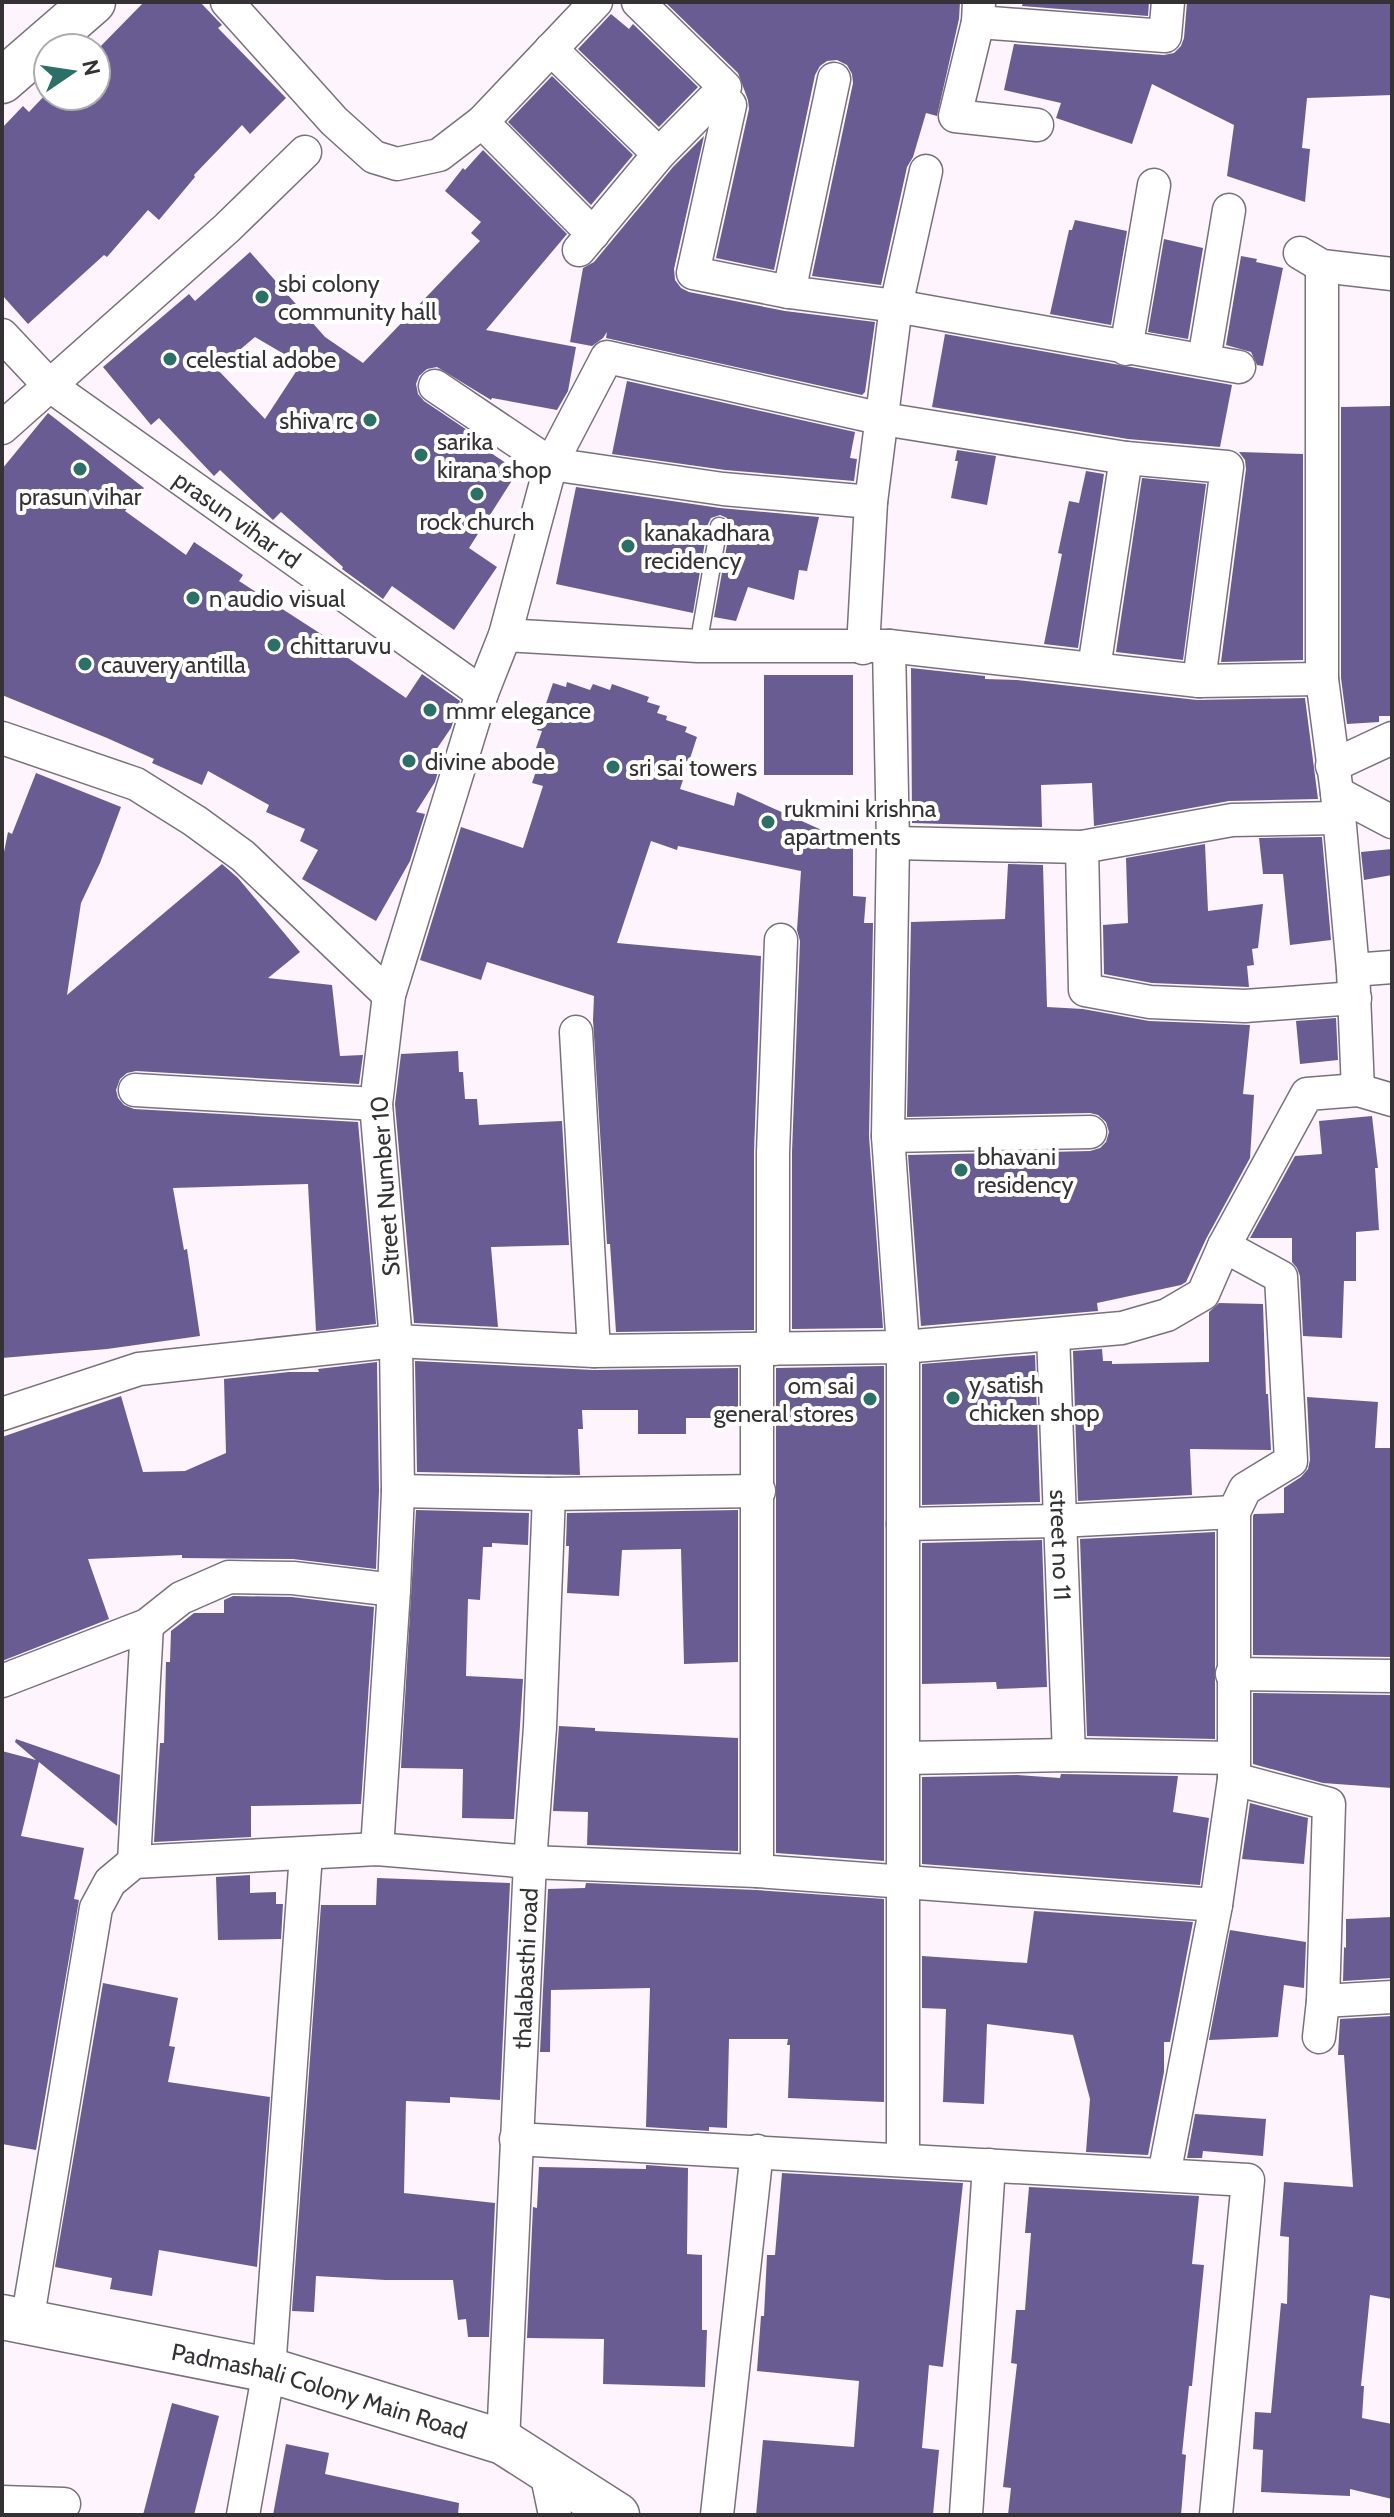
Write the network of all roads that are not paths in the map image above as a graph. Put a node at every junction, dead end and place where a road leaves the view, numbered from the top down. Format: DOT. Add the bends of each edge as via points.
graph roads {
  1 [pos="93,2"];
  2 [pos="227,2"];
  3 [pos="596,2"];
  4 [pos="638,2"];
  5 [pos="1168,2"];
  6 [pos="978,12"];
  7 [pos="551,49"];
  8 [pos="834,79"];
  9 [pos="2,81"];
  10 [pos="730,105"];
  11 [pos="482,122"];
  12 [pos="1037,125"];
  13 [pos="305,152"];
  14 [pos="659,154"];
  15 [pos="926,171"];
  16 [pos="1154,185"];
  17 [pos="1229,210"];
  18 [pos="1392,274"];
  19 [pos="789,292"];
  20 [pos="896,306"];
  21 [pos="2,335"];
  22 [pos="1126,349"];
  23 [pos="1204,360"];
  24 [pos="1239,367"];
  25 [pos="49,385"];
  26 [pos="435,386"];
  27 [pos="883,419"];
  28 [pos="2,428"];
  29 [pos="1126,458"];
  30 [pos="551,464"];
  31 [pos="871,502"];
  32 [pos="719,526"];
  33 [pos="505,635"];
  34 [pos="698,646"];
  35 [pos="876,647"];
  36 [pos="1094,668"];
  37 [pos="1322,679"];
  38 [pos="1199,681"];
  39 [pos="482,693"];
  40 [pos="1392,738"];
  41 [pos="4,745"];
  42 [pos="1336,792"];
  43 [pos="1392,822"];
  44 [pos="893,843"];
  45 [pos="1082,847"];
  46 [pos="781,940"];
  47 [pos="1392,967"];
  48 [pos="1354,984"];
  49 [pos="389,995"];
  50 [pos="576,1032"];
  51 [pos="135,1090"];
  52 [pos="1358,1090"];
  53 [pos="1392,1100"];
  54 [pos="376,1104"];
  55 [pos="1090,1132"];
  56 [pos="888,1136"];
  57 [pos="1224,1246"];
  58 [pos="1053,1335"];
  59 [pos="396,1341"];
  60 [pos="903,1347"];
  61 [pos="765,1349"];
  62 [pos="594,1351"];
  63 [pos="2,1414"];
  64 [pos="398,1491"];
  65 [pos="759,1491"];
  66 [pos="549,1494"];
  67 [pos="1234,1512"];
  68 [pos="1059,1521"];
  69 [pos="903,1524"];
  70 [pos="394,1590"];
  71 [pos="147,1625"];
  72 [pos="1232,1674"];
  73 [pos="1392,1676"];
  74 [pos="2,1681"];
  75 [pos="1069,1755"];
  76 [pos="904,1758"];
  77 [pos="1234,1769"];
  78 [pos="377,1849"];
  79 [pos="306,1854"];
  80 [pos="134,1862"];
  81 [pos="530,1862"];
  82 [pos="757,1871"];
  83 [pos="903,1881"];
  84 [pos="1216,1905"];
  85 [pos="1392,1997"];
  86 [pos="1323,2001"];
  87 [pos="1319,2037"];
  88 [pos="516,2139"];
  89 [pos="757,2151"];
  90 [pos="903,2160"];
  91 [pos="989,2165"];
  92 [pos="1164,2175"];
  93 [pos="14,2319"];
  94 [pos="269,2370"];
  95 [pos="503,2442"];
  96 [pos="546,2472"];
  97 [pos="2,2502"];
  98 [pos="64,2504"];
  99 [pos="243,2515"];
  100 [pos="555,2515"];
  101 [pos="617,2515"];
  102 [pos="717,2515"];
  103 [pos="966,2515"];
  104 [pos="1216,2515"];
  1 -- 9 [label="street"];
  2 -- 11 [label="street" via="334,121 374,157 397,164 439,155"];
  3 -- 7 [label="street"];
  4 -- 14 [label="street" via="725,87"];
  5 -- 6 [label="street" via="1165,36"];
  6 -- 12 [label="street" via="955,116"];
  7 -- 11 [label="street"];
  7 -- 14 [label="street"];
  8 -- 19 [label="street"];
  10 -- 19 [label="street" via="693,273"];
  11 -- 14 [label="street" via="586,242"];
  13 -- 25 [label="street"];
  15 -- 20 [label="street"];
  16 -- 22 [label="street"];
  17 -- 23 [label="street"];
  18 -- 37 [label="street" via="1311,259"];
  19 -- 20 [label="street"];
  20 -- 22 [label="street"];
  20 -- 27 [label="street"];
  21 -- 25 [label="street, prasun vihar rd"];
  22 -- 23 [label="street"];
  23 -- 24 [label="street"];
  25 -- 28 [label="street"];
  25 -- 39 [label="street, prasun vihar rd"];
  26 -- 30 [label="street"];
  27 -- 29 [label="street"];
  27 -- 30 [label="street, Street Number 10" via="607,357"];
  27 -- 31 [label="street"];
  29 -- 36 [label="street"];
  29 -- 38 [label="street" via="1227,467"];
  30 -- 31 [label="street" via="723,489"];
  30 -- 33 [label="street, Street Number 10"];
  31 -- 35 [label="street"];
  32 -- 34 [label="lane"];
  33 -- 34 [label="street"];
  33 -- 39 [label="street, Street Number 10"];
  34 -- 35 [label="street"];
  35 -- 36 [label="street"];
  35 -- 44 [label="street"];
  36 -- 38 [label="street"];
  37 -- 38 [label="street"];
  37 -- 42 [label="street"];
  39 -- 49 [label="street, Street Number 10"];
  40 -- 42 [label="street"];
  41 -- 49 [label="street" via="136,784 195,821 243,856"];
  42 -- 43 [label="street"];
  42 -- 45 [label="street" via="1232,820"];
  42 -- 48 [label="street"];
  44 -- 45 [label="street"];
  44 -- 56 [label="street"];
  45 -- 48 [label="street" via="1085,990 1150,1002 1245,1006"];
  46 -- 61 [label="street"];
  47 -- 48 [label="street"];
  48 -- 52 [label="street"];
  49 -- 54 [label="street, Street Number 10"];
  50 -- 62 [label="street"];
  51 -- 54 [label="street"];
  52 -- 53 [label="street"];
  52 -- 57 [label="street" via="1307,1094"];
  54 -- 59 [label="street, Street Number 10"];
  55 -- 56 [label="street"];
  56 -- 60 [label="street"];
  57 -- 58 [label="street" via="1203,1294 1167,1315 1122,1328"];
  57 -- 67 [label="street" via="1281,1277 1291,1461 1245,1489"];
  58 -- 60 [label="street"];
  58 -- 68 [label="street, street no 11"];
  59 -- 62 [label="street"];
  59 -- 63 [label="street" via="139,1369"];
  59 -- 64 [label="street, Street Number 10"];
  60 -- 61 [label="street"];
  60 -- 69 [label="street"];
  61 -- 62 [label="street"];
  61 -- 65 [label="street"];
  64 -- 66 [label="street"];
  64 -- 70 [label="street, Street Number 10"];
  65 -- 66 [label="street"];
  65 -- 82 [label="street"];
  66 -- 81 [label="street, thalabasthi road"];
  67 -- 68 [label="street"];
  67 -- 72 [label="street"];
  68 -- 69 [label="street"];
  68 -- 75 [label="street, street no 11"];
  69 -- 76 [label="street"];
  70 -- 71 [label="street" via="293,1578 229,1577 181,1598"];
  70 -- 78 [label="street, Street Number 10"];
  71 -- 74 [label="street"];
  71 -- 80 [label="street"];
  72 -- 73 [label="street"];
  72 -- 77 [label="street"];
  75 -- 76 [label="street"];
  75 -- 77 [label="street"];
  76 -- 83 [label="street"];
  77 -- 84 [label="street"];
  77 -- 86 [label="street" via="1329,1804"];
  78 -- 79 [label="street"];
  78 -- 81 [label="street"];
  79 -- 80 [label="street"];
  79 -- 94 [label="street"];
  80 -- 93 [label="street" via="110,1882 96,1908"];
  81 -- 82 [label="street"];
  81 -- 88 [label="street, thalabasthi road"];
  82 -- 83 [label="street"];
  83 -- 84 [label="street"];
  83 -- 90 [label="street"];
  84 -- 92 [label="street"];
  85 -- 86 [label="street"];
  86 -- 87 [label="street"];
  88 -- 89 [label="street"];
  88 -- 95 [label="street, thalabasthi road"];
  89 -- 90 [label="street"];
  89 -- 102 [label="street"];
  90 -- 91 [label="street"];
  91 -- 92 [label="street"];
  91 -- 103 [label="street"];
  92 -- 104 [label="street" via="1248,2180"];
  93 -- 94 [label="street, Padmashali Colony Main Road"];
  94 -- 95 [label="street, Padmashali Colony Main Road"];
  94 -- 99 [label="street"];
  95 -- 96 [label="street, Padmashali Colony Main Road"];
  96 -- 100 [label="street"];
  96 -- 101 [label="street, Padmashali Colony Main Road"];
  97 -- 98 [label="street"];
}
